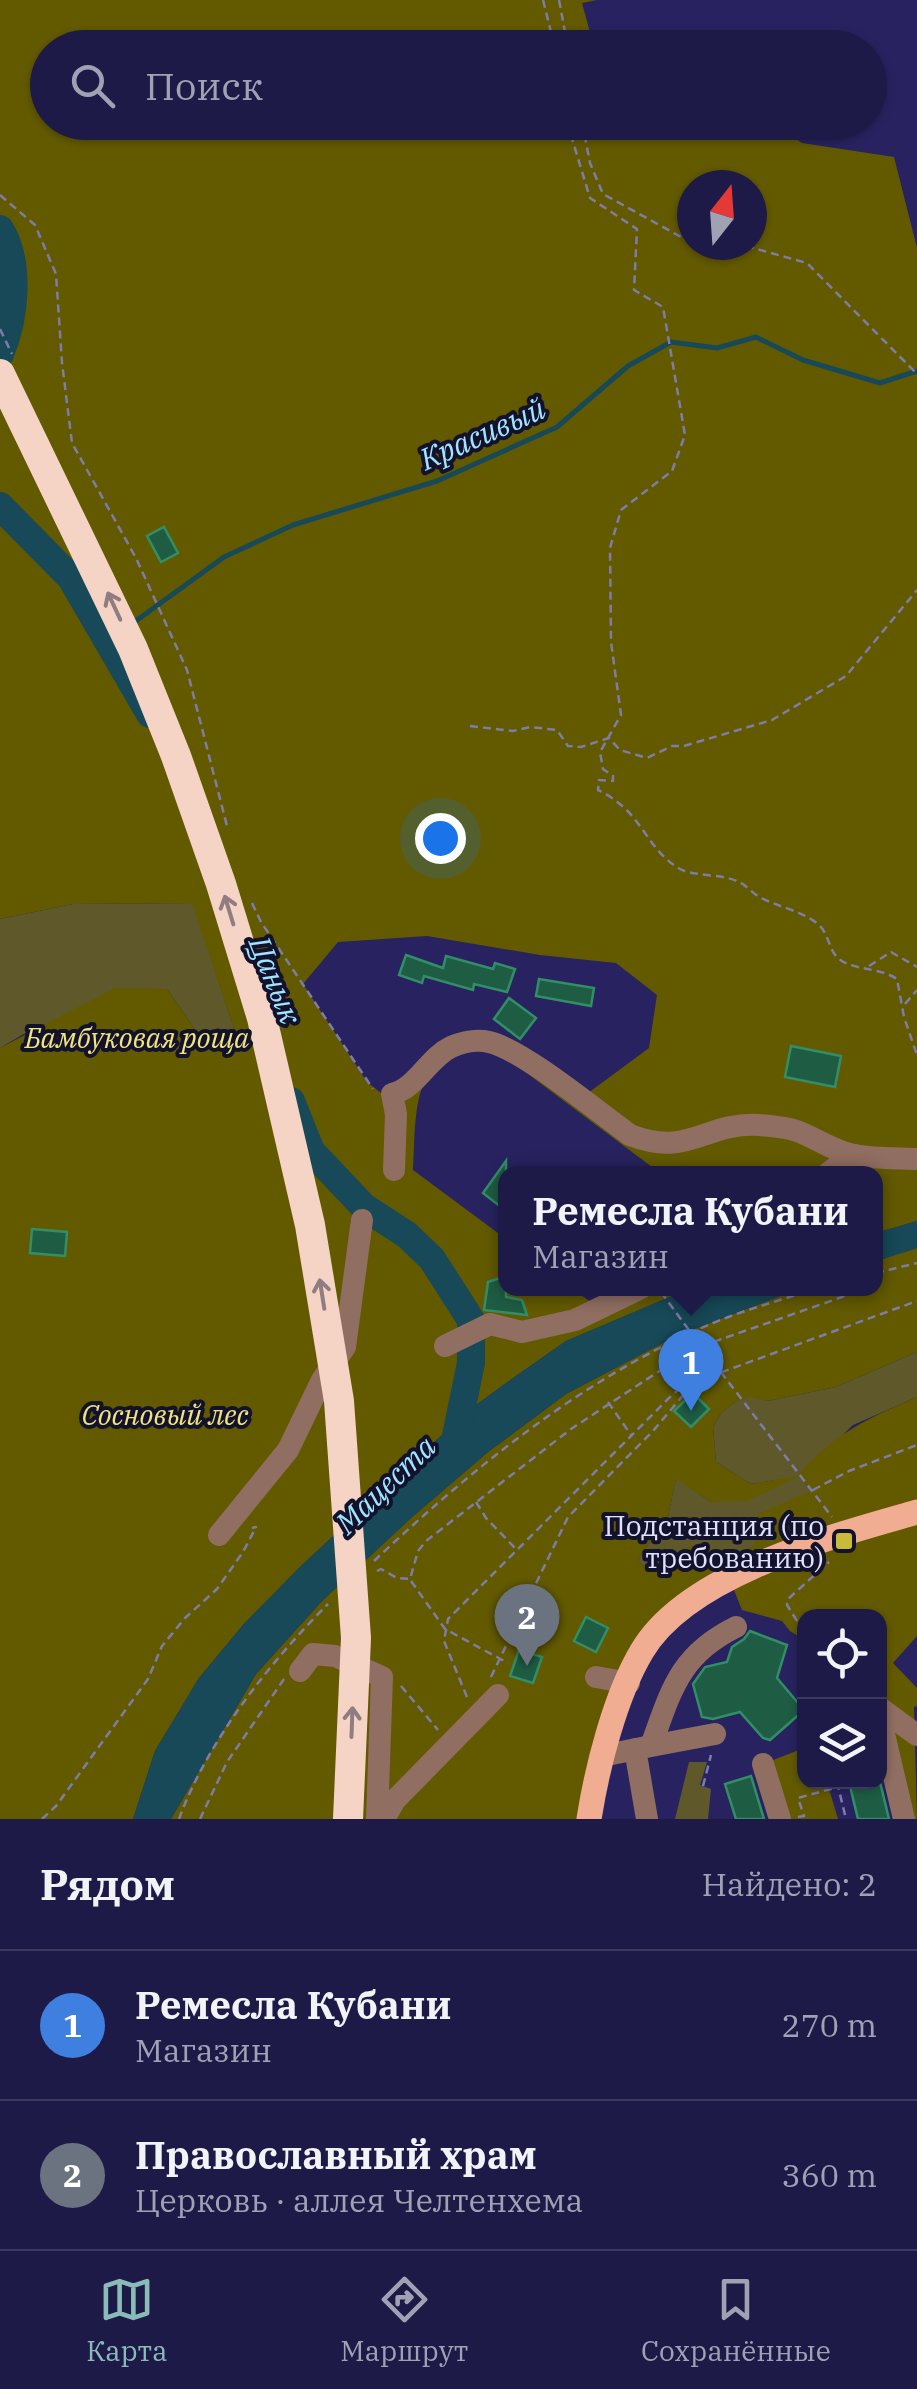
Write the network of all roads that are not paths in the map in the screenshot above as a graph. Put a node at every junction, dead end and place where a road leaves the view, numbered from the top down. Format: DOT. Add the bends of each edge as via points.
graph roads {
  1 [pos="0,374"];
  2 [pos="852,1155"];
  3 [pos="917,1160"];
  4 [pos="838,1166"];
  5 [pos="394,1170"];
  6 [pos="362,1220"];
  7 [pos="636,1296"];
  8 [pos="446,1346"];
  9 [pos="917,1512"];
  10 [pos="218,1535"];
  11 [pos="736,1626"];
  12 [pos="293,1673"];
  13 [pos="596,1677"];
  14 [pos="628,1683"];
  15 [pos="495,1685"];
  16 [pos="887,1713"];
  17 [pos="714,1734"];
  18 [pos="917,1735"];
  19 [pos="887,1747"];
  20 [pos="643,1748"];
  21 [pos="602,1756"];
  22 [pos="763,1764"];
  23 [pos="348,1819"];
  24 [pos="380,1819"];
  25 [pos="589,1819"];
  26 [pos="647,1819"];
  27 [pos="780,1819"];
  28 [pos="904,1819"];
  23 -- 1 [label="highway, one-way, bridge" via="356,1638 339,1401 310,1225 262,1018 221,884 140,666"];
  2 -- 3 [label="street"];
  2 -- 4 [label="street"];
  2 -- 5 [label="street" via="794,1130 756,1125 681,1144 646,1141 522,1058 478,1040 449,1048 392,1094"];
  6 -- 10 [label="street" via="345,1347 288,1450"];
  7 -- 8 [label="street" via="522,1332 490,1324"];
  9 -- 14 [label="main road" via="810,1544 681,1606 641,1652"];
  11 -- 20 [label="street" via="676,1677"];
  12 -- 24 [label="street" via="313,1654 336,1656 382,1676"];
  13 -- 14 [label="street"];
  14 -- 21 [label="main road"];
  15 -- 24 [label="street"];
  16 -- 18 [label="street"];
  17 -- 20 [label="street"];
  19 -- 28 [label="street"];
  20 -- 21 [label="street"];
  20 -- 26 [label="street"];
  21 -- 25 [label="main road"];
  22 -- 27 [label="street"];
}
